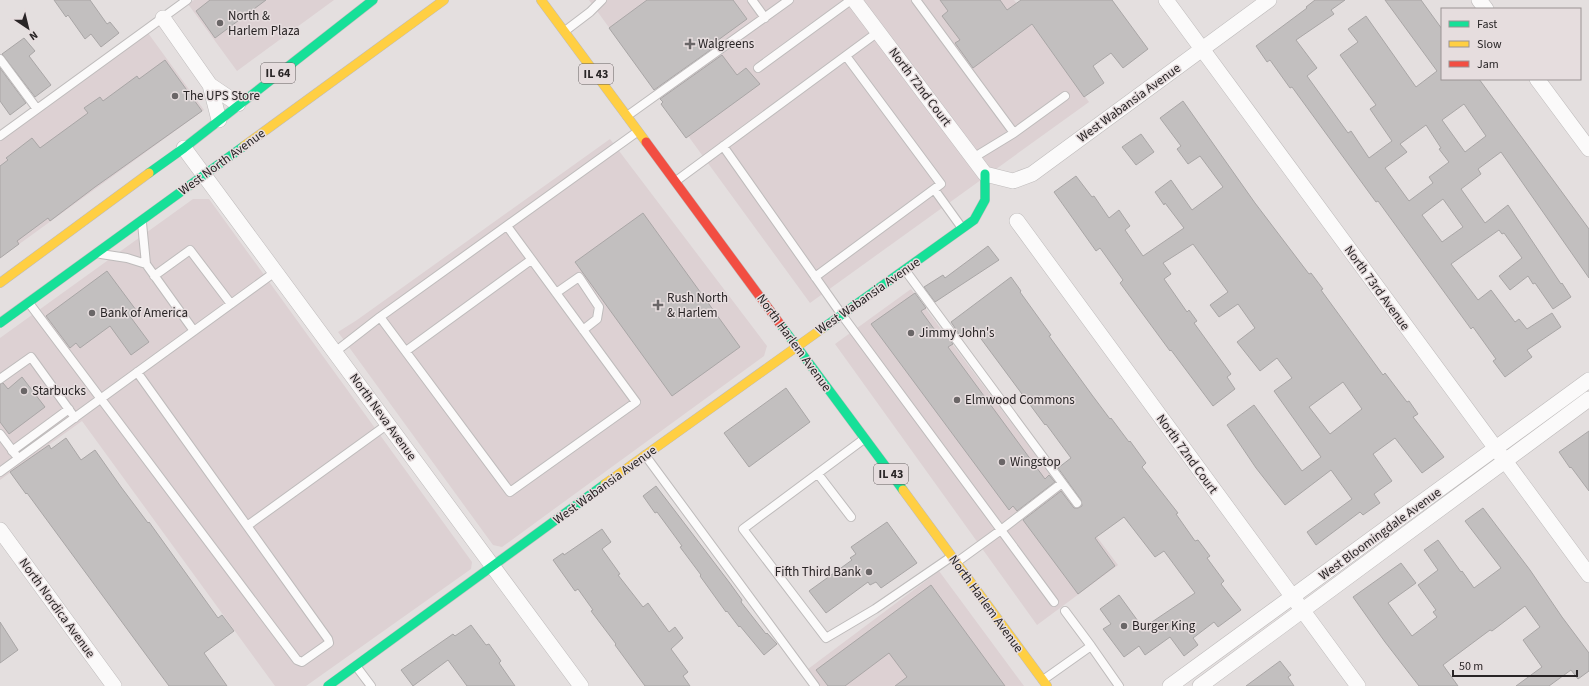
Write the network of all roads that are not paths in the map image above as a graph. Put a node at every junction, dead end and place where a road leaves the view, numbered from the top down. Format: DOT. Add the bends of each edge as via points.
graph roads {
  1 [pos="188,0"];
  2 [pos="373,0"];
  3 [pos="444,0"];
  4 [pos="541,0"];
  5 [pos="602,0"];
  6 [pos="752,0"];
  7 [pos="789,0"];
  8 [pos="851,0"];
  9 [pos="854,0"];
  10 [pos="916,0"];
  11 [pos="1166,0"];
  12 [pos="1269,0"];
  13 [pos="1479,0"];
  14 [pos="1485,8"];
  15 [pos="162,18"];
  16 [pos="765,18"];
  17 [pos="564,31"];
  18 [pos="878,32"];
  19 [pos="1202,49"];
  20 [pos="846,56"];
  21 [pos="0,59"];
  22 [pos="758,68"];
  23 [pos="1539,80"];
  24 [pos="210,85"];
  25 [pos="1065,96"];
  26 [pos="238,104"];
  27 [pos="37,109"];
  28 [pos="627,116"];
  29 [pos="219,120"];
  30 [pos="638,131"];
  31 [pos="1014,133"];
  32 [pos="0,136"];
  33 [pos="724,146"];
  34 [pos="184,148"];
  35 [pos="1589,149"];
  36 [pos="973,158"];
  37 [pos="985,174"];
  38 [pos="204,175"];
  39 [pos="675,182"];
  40 [pos="934,189"];
  41 [pos="142,219"];
  42 [pos="1017,221"];
  43 [pos="507,226"];
  44 [pos="963,229"];
  45 [pos="96,253"];
  46 [pos="531,260"];
  47 [pos="146,264"];
  48 [pos="905,270"];
  49 [pos="275,272"];
  50 [pos="154,276"];
  51 [pos="815,277"];
  52 [pos="0,283"];
  53 [pos="556,293"];
  54 [pos="28,303"];
  55 [pos="231,304"];
  56 [pos="842,315"];
  57 [pos="380,318"];
  58 [pos="0,323"];
  59 [pos="583,330"];
  60 [pos="194,332"];
  61 [pos="797,347"];
  62 [pos="335,352"];
  63 [pos="406,352"];
  64 [pos="137,372"];
  65 [pos="0,379"];
  66 [pos="1589,380"];
  67 [pos="101,398"];
  68 [pos="1589,399"];
  69 [pos="69,409"];
  70 [pos="75,418"];
  71 [pos="388,424"];
  72 [pos="0,434"];
  73 [pos="865,439"];
  74 [pos="12,451"];
  75 [pos="645,455"];
  76 [pos="1500,455"];
  77 [pos="19,458"];
  78 [pos="0,472"];
  79 [pos="818,474"];
  80 [pos="1062,483"];
  81 [pos="1077,503"];
  82 [pos="851,517"];
  83 [pos="247,526"];
  84 [pos="0,530"];
  85 [pos="1001,530"];
  86 [pos="954,560"];
  87 [pos="493,566"];
  88 [pos="1589,575"];
  89 [pos="1292,597"];
  90 [pos="1054,602"];
  91 [pos="1065,611"];
  92 [pos="1303,611"];
  93 [pos="1091,646"];
  94 [pos="356,666"];
  95 [pos="1045,683"];
  96 [pos="114,686"];
  97 [pos="328,686"];
  98 [pos="371,686"];
  99 [pos="581,686"];
  100 [pos="816,686"];
  101 [pos="1119,686"];
  102 [pos="1170,686"];
  103 [pos="1200,686"];
  104 [pos="1358,686"];
  1 -- 15 [label="lane"];
  2 -- 26 [label="main road, IL 64"];
  3 -- 38 [label="main road, West North Avenue"];
  4 -- 17 [label="main road, North Harlem Avenue / IL 43"];
  5 -- 17 [label="lane"];
  6 -- 16 [label="lane"];
  7 -- 16 [label="lane"];
  8 -- 22 [label="lane"];
  9 -- 18 [label="street, North 72nd Court"];
  10 -- 31 [label="lane"];
  11 -- 19 [label="street, North 73rd Avenue"];
  12 -- 19 [label="street, West Wabansia Avenue"];
  13 -- 14 [label="street"];
  15 -- 24 [label="street"];
  15 -- 27 [label="lane"];
  16 -- 28 [label="lane"];
  17 -- 28 [label="main road, North Harlem Avenue / IL 43"];
  18 -- 20 [label="lane"];
  18 -- 36 [label="street, North 72nd Court"];
  19 -- 37 [label="street, West Wabansia Avenue" via="1032,174 1013,181"];
  19 -- 76 [label="street, North 73rd Avenue"];
  20 -- 33 [label="lane"];
  20 -- 40 [label="lane" via="941,184"];
  21 -- 27 [label="lane"];
  23 -- 35 [label="street"];
  24 -- 26 [label="street"];
  24 -- 29 [label="street"];
  25 -- 31 [label="lane"];
  26 -- 29 [label="main road, IL 64"];
  27 -- 32 [label="lane"];
  28 -- 30 [label="main road, North Harlem Avenue / IL 43"];
  29 -- 34 [label="main road, IL 64"];
  30 -- 39 [label="main road, North Harlem Avenue / IL 43"];
  30 -- 43 [label="lane"];
  31 -- 36 [label="lane"];
  33 -- 39 [label="lane"];
  33 -- 51 [label="lane"];
  34 -- 38 [label="street, North Neva Avenue"];
  34 -- 52 [label="main road, IL 64"];
  36 -- 37 [label="street, North 72nd Court"];
  37 -- 44 [label="main road, West Wabansia Avenue" via="985,200 974,220"];
  38 -- 41 [label="main road, West North Avenue"];
  38 -- 49 [label="street, North Neva Avenue"];
  39 -- 61 [label="main road, North Harlem Avenue / IL 43"];
  40 -- 44 [label="lane"];
  40 -- 51 [label="lane"];
  41 -- 45 [label="main road, West North Avenue"];
  41 -- 47 [label="lane"];
  42 -- 89 [label="street, North 72nd Court"];
  43 -- 46 [label="lane"];
  43 -- 57 [label="lane"];
  44 -- 48 [label="main road, West Wabansia Avenue"];
  45 -- 47 [label="lane"];
  45 -- 54 [label="main road, West North Avenue"];
  46 -- 53 [label="lane"];
  46 -- 63 [label="lane"];
  47 -- 50 [label="lane"];
  48 -- 56 [label="main road, West Wabansia Avenue"];
  48 -- 80 [label="lane"];
  49 -- 55 [label="lane"];
  49 -- 62 [label="street, North Neva Avenue"];
  50 -- 55 [label="lane" via="190,250"];
  50 -- 60 [label="lane"];
  51 -- 56 [label="lane"];
  53 -- 59 [label="lane"];
  53 -- 59 [label="lane" via="579,277 599,307 597,319"];
  54 -- 58 [label="main road, West North Avenue"];
  54 -- 67 [label="lane"];
  55 -- 60 [label="lane"];
  56 -- 61 [label="main road, West Wabansia Avenue"];
  56 -- 85 [label="lane"];
  57 -- 62 [label="lane"];
  57 -- 63 [label="lane"];
  59 -- 63 [label="lane" via="636,402 510,492"];
  60 -- 64 [label="lane"];
  61 -- 73 [label="main road, North Harlem Avenue / IL 43"];
  61 -- 75 [label="main road, West Wabansia Avenue"];
  62 -- 71 [label="street, North Neva Avenue"];
  64 -- 67 [label="lane"];
  64 -- 83 [label="lane"];
  65 -- 69 [label="lane" via="32,357"];
  66 -- 76 [label="street, West Bloomingdale Avenue"];
  67 -- 70 [label="lane"];
  67 -- 83 [label="lane" via="297,660 302,662 329,643 328,639"];
  68 -- 76 [label="street, West Bloomingdale Avenue"];
  69 -- 70 [label="lane"];
  69 -- 74 [label="lane"];
  70 -- 77 [label="lane"];
  71 -- 83 [label="lane"];
  71 -- 87 [label="street, North Neva Avenue"];
  72 -- 74 [label="lane"];
  73 -- 79 [label="lane"];
  73 -- 86 [label="main road, North Harlem Avenue / IL 43"];
  74 -- 77 [label="lane"];
  75 -- 87 [label="main road, West Wabansia Avenue"];
  75 -- 100 [label="lane"];
  76 -- 88 [label="street, North 73rd Avenue"];
  76 -- 89 [label="street, West Bloomingdale Avenue"];
  76 -- 92 [label="street, West Bloomingdale Avenue"];
  77 -- 78 [label="lane"];
  79 -- 82 [label="lane"];
  79 -- 86 [label="lane" via="744,529 826,638"];
  80 -- 81 [label="lane"];
  80 -- 85 [label="lane"];
  84 -- 96 [label="street, North Nordica Avenue"];
  85 -- 86 [label="lane"];
  85 -- 90 [label="lane"];
  86 -- 95 [label="main road, North Harlem Avenue / IL 43"];
  87 -- 94 [label="main road, West Wabansia Avenue"];
  87 -- 99 [label="street, North Neva Avenue"];
  89 -- 92 [label="street, North 72nd Court"];
  89 -- 102 [label="street, West Bloomingdale Avenue"];
  91 -- 93 [label="lane"];
  92 -- 103 [label="street, West Bloomingdale Avenue"];
  92 -- 104 [label="street, North 72nd Court"];
  93 -- 95 [label="lane"];
  93 -- 101 [label="lane"];
  94 -- 97 [label="main road, West Wabansia Avenue"];
  94 -- 98 [label="lane"];
}
